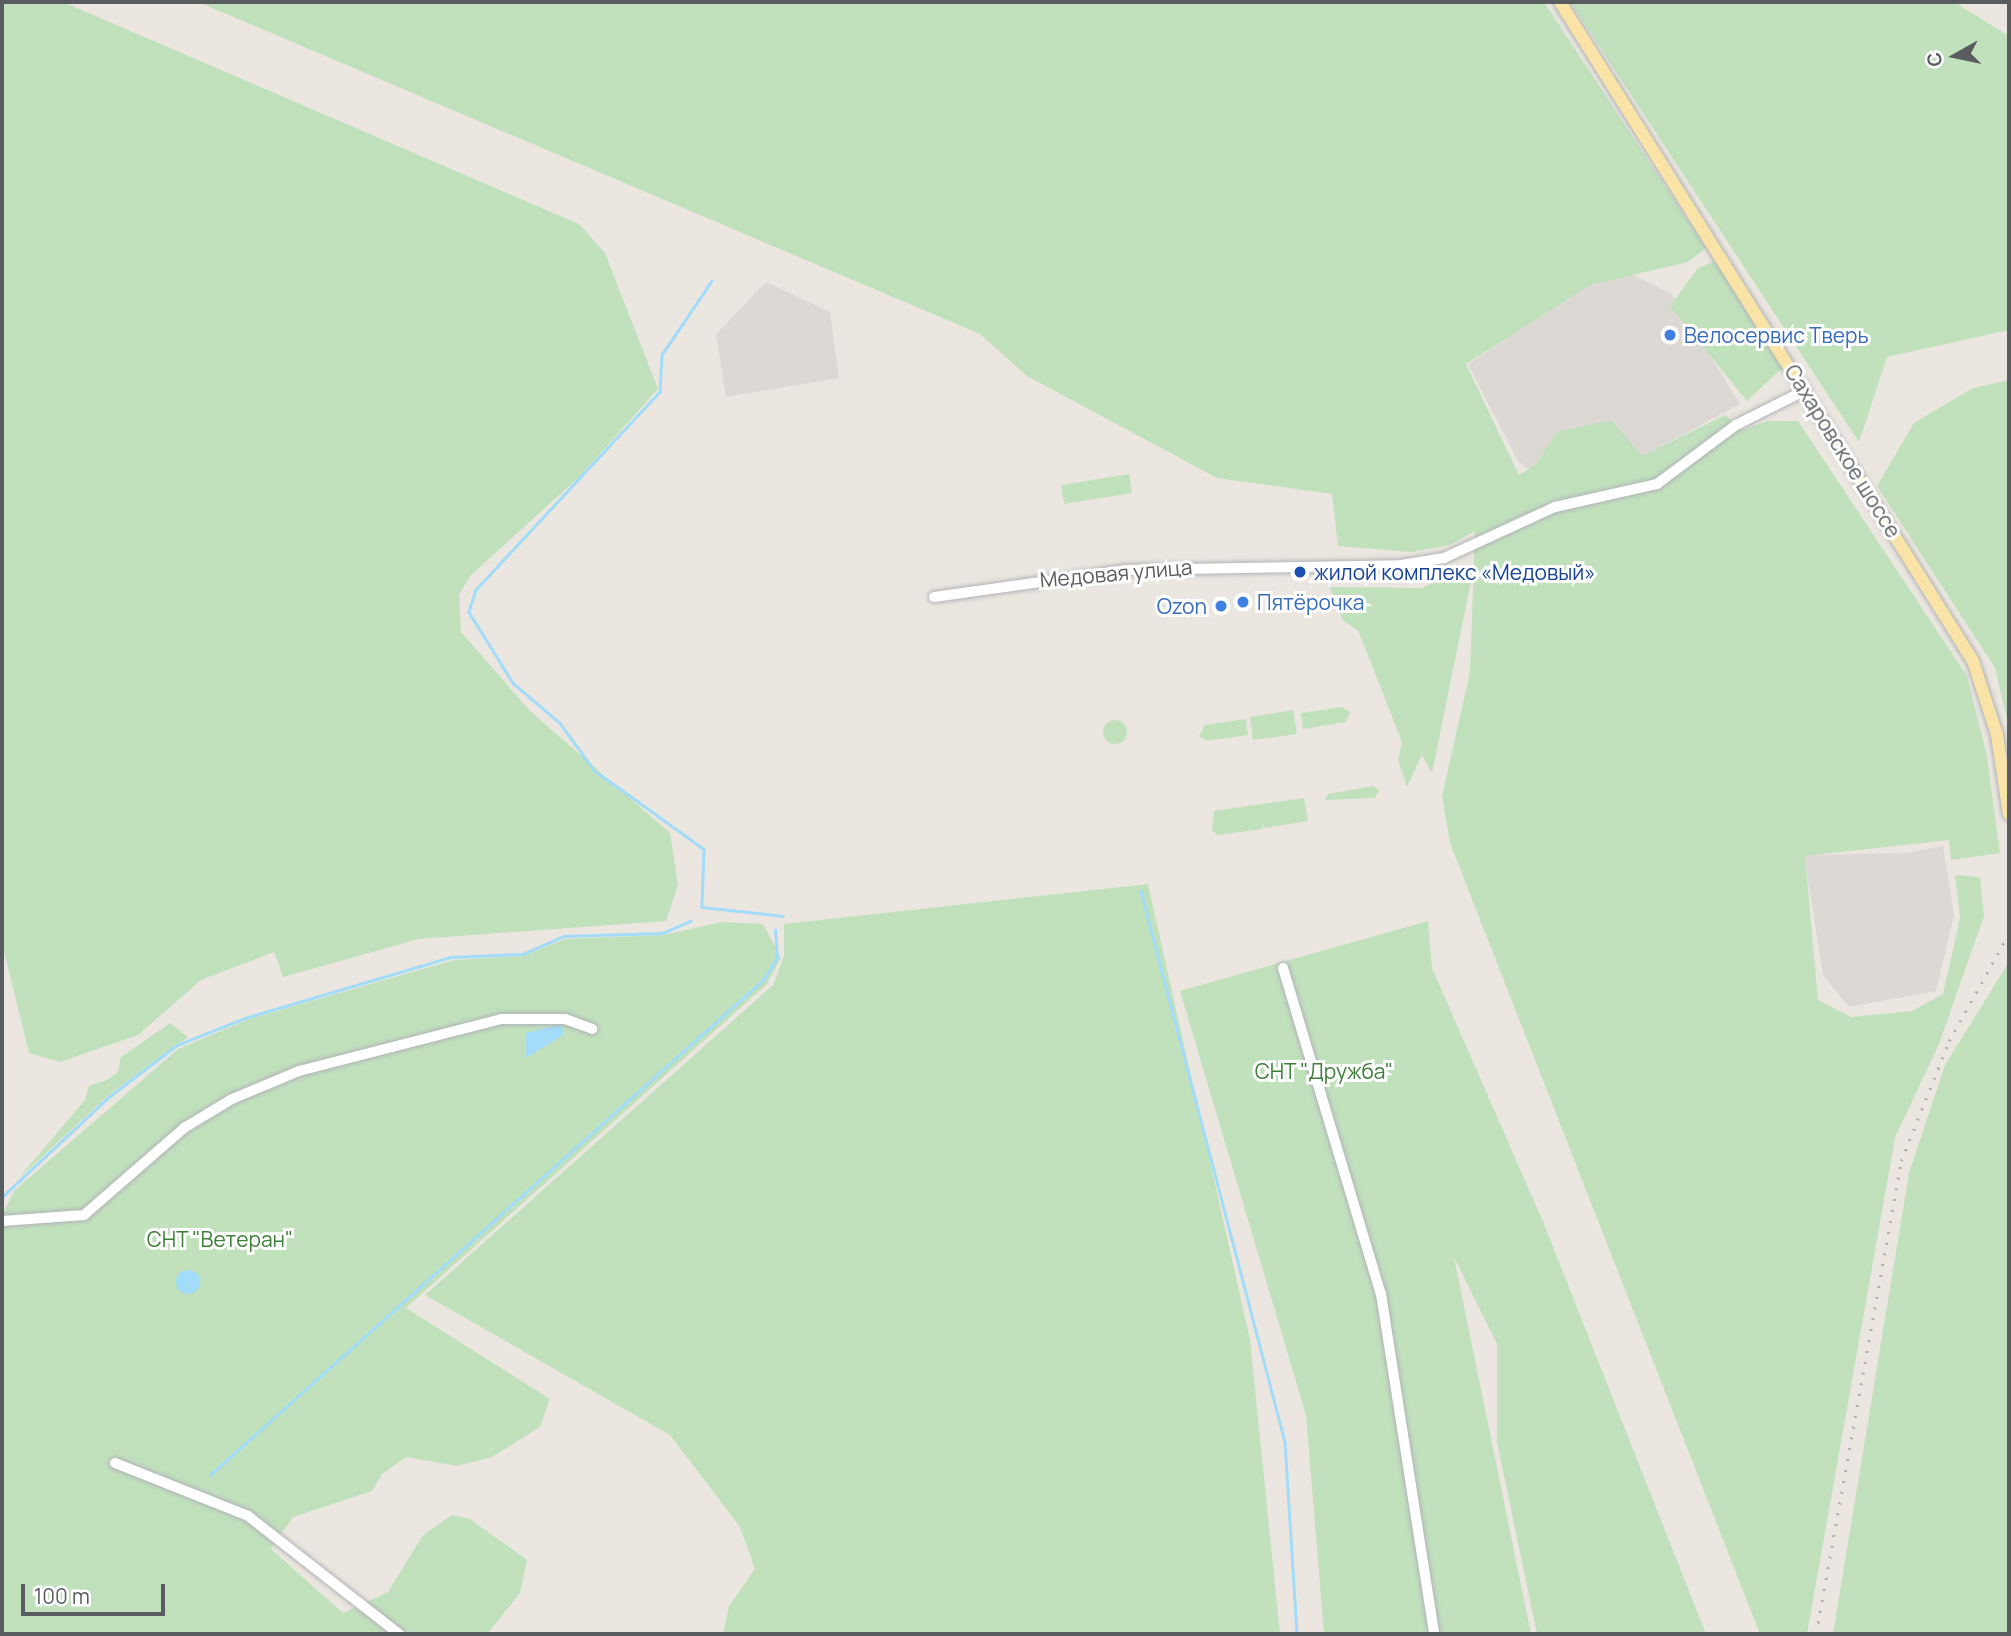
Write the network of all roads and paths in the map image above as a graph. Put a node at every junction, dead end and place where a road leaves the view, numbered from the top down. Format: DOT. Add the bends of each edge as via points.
graph roads {
  1 [pos="1560,2"];
  2 [pos="1806,390"];
  3 [pos="934,597"];
  4 [pos="2009,814"];
  5 [pos="1283,968"];
  6 [pos="592,1030"];
  7 [pos="2,1221"];
  8 [pos="115,1463"];
  9 [pos="399,1634"];
  10 [pos="1434,1634"];
  1 -- 2 [label="main road, Сахаровское шоссе"];
  2 -- 3 [label="street, Медовая улица" via="1736,425 1657,484 1555,506 1467,550 1412,564 1125,570"];
  2 -- 4 [label="main road, Сахаровское шоссе" via="1979,674"];
  5 -- 10 [label="street" via="1384,1304"];
  6 -- 7 [label="street" via="565,1019 501,1019 299,1071 232,1099 184,1128 84,1215"];
  8 -- 9 [label="street" via="248,1516"];
}
